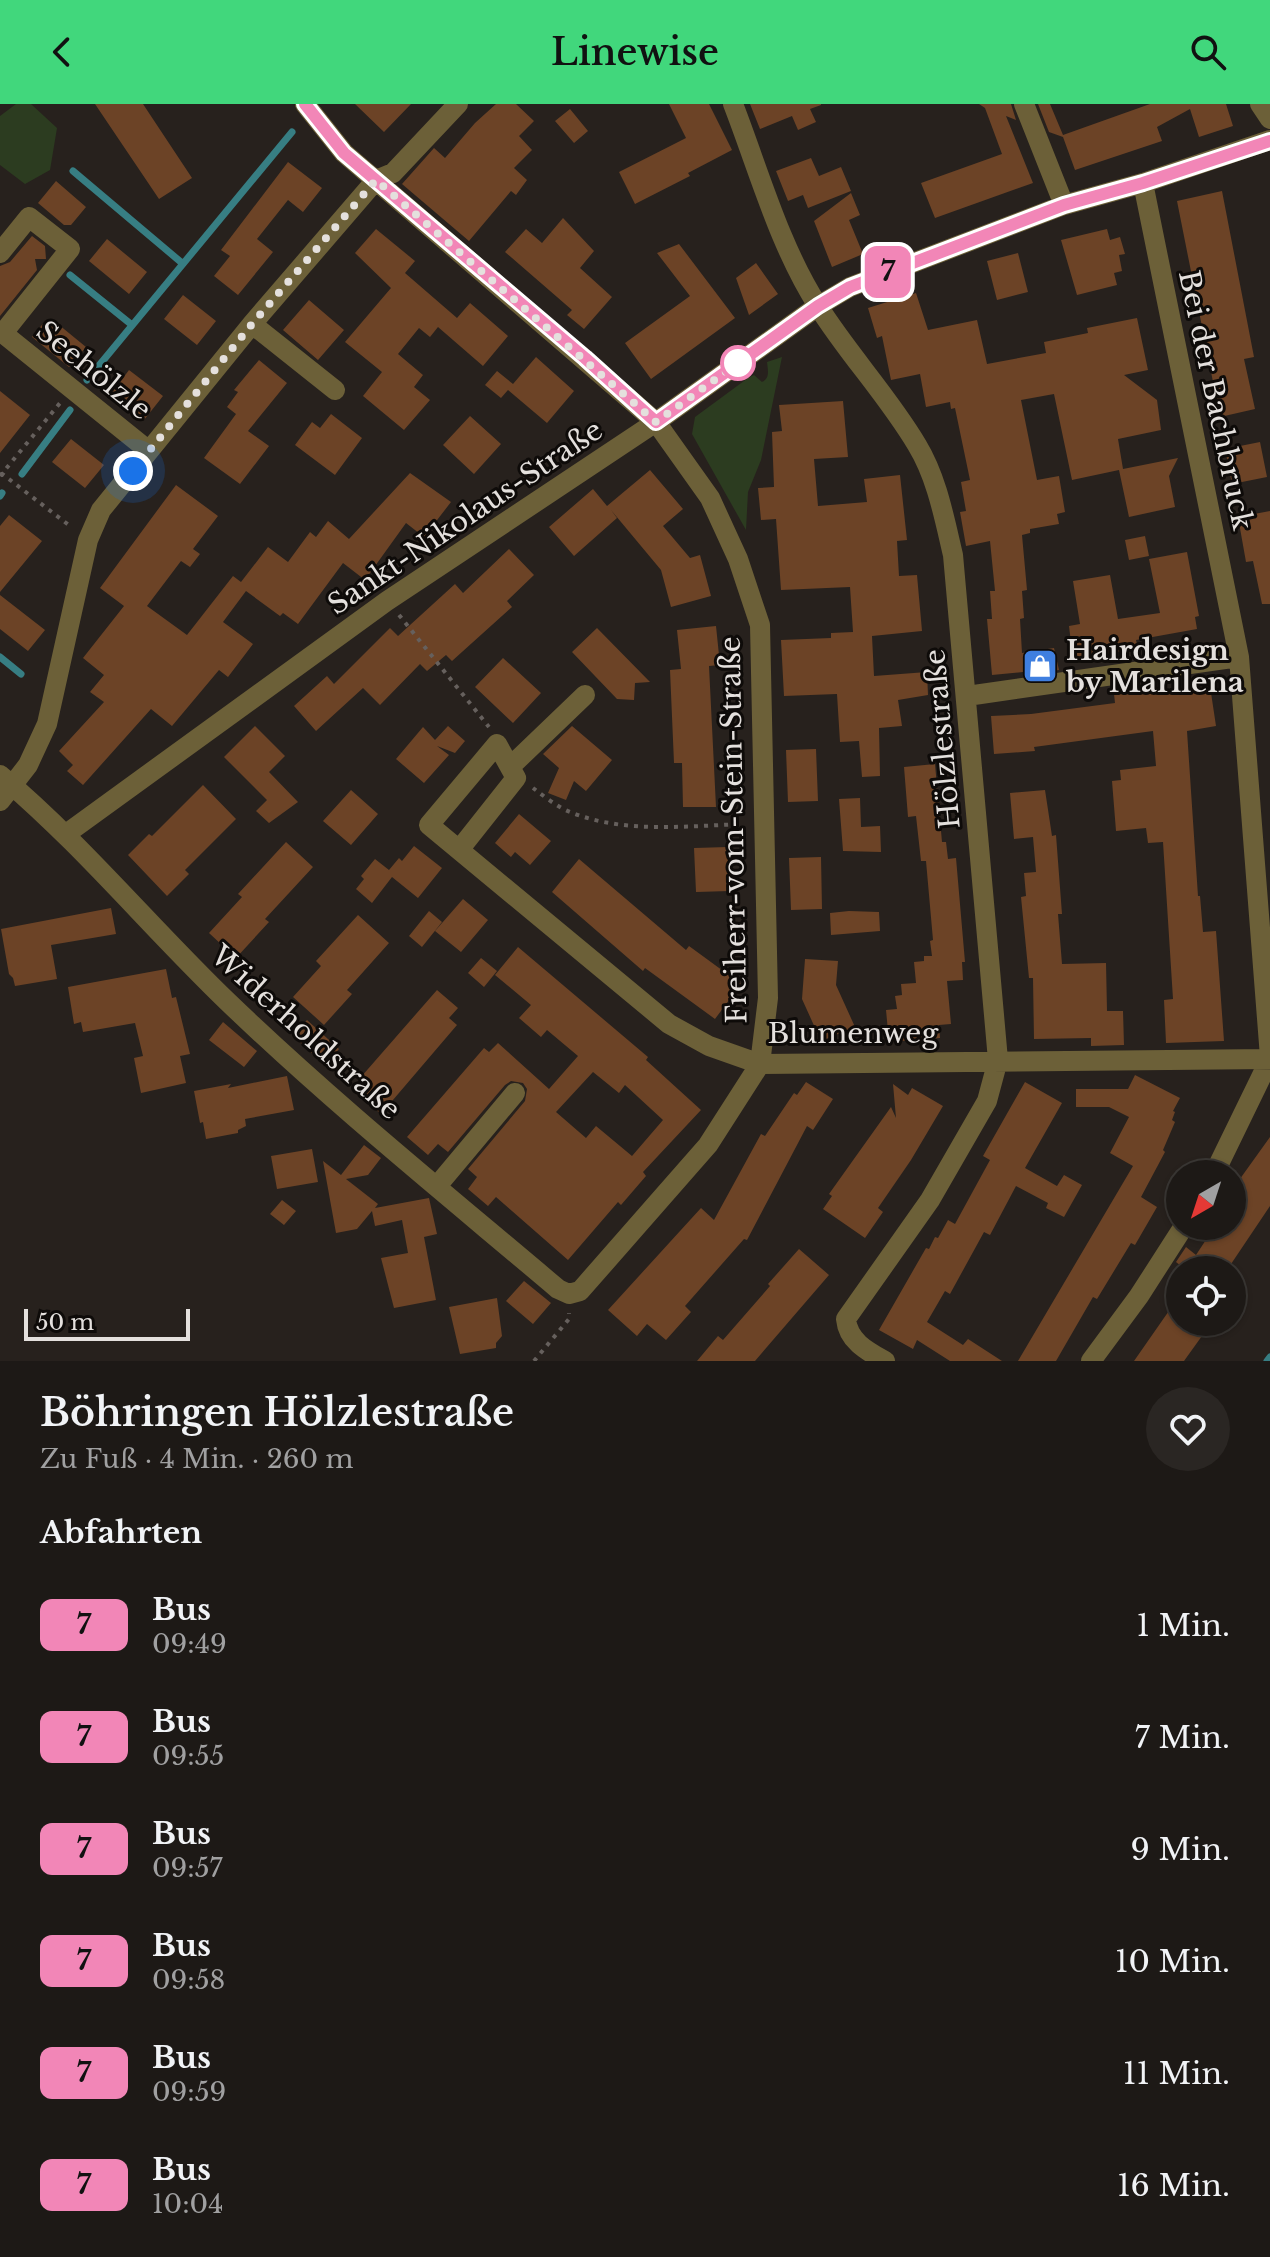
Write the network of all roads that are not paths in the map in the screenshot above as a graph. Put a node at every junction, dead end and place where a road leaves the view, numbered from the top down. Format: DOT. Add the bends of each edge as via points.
graph roads {
  1 [pos="305,104"];
  2 [pos="458,104"];
  3 [pos="733,104"];
  4 [pos="1024,104"];
  5 [pos="1260,104"];
  6 [pos="1270,119"];
  7 [pos="1270,140"];
  8 [pos="376,180"];
  9 [pos="1143,183"];
  10 [pos="1064,205"];
  11 [pos="0,253"];
  12 [pos="818,306"];
  13 [pos="252,324"];
  14 [pos="2,332"];
  15 [pos="335,390"];
  16 [pos="656,422"];
  17 [pos="149,451"];
  18 [pos="1239,657"];
  19 [pos="585,695"];
  20 [pos="967,696"];
  21 [pos="513,772"];
  22 [pos="4,787"];
  23 [pos="66,834"];
  24 [pos="459,850"];
  25 [pos="1270,1059"];
  26 [pos="998,1060"];
  27 [pos="760,1064"];
  28 [pos="515,1093"];
  29 [pos="1221,1160"];
  30 [pos="437,1186"];
  31 [pos="1175,1240"];
  32 [pos="574,1293"];
  33 [pos="885,1361"];
  34 [pos="1091,1361"];
  1 -- 8 [label="street, Freiherr-vom-Stein-Straße" via="344,153"];
  2 -- 8 [label="street" via="393,173"];
  3 -- 12 [label="street, Hölzlestraße" via="793,260"];
  4 -- 10 [label="street"];
  5 -- 6 [label="street"];
  7 -- 9 [label="street, Sankt-Nikolaus-Straße"];
  8 -- 13 [label="street"];
  8 -- 16 [label="street, Freiherr-vom-Stein-Straße"];
  9 -- 10 [label="street, Sankt-Nikolaus-Straße"];
  9 -- 18 [label="street, Bei der Bachbruck"];
  10 -- 12 [label="street, Sankt-Nikolaus-Straße" via="871,279"];
  11 -- 14 [label="street, Seehölzle" via="29,217 70,249"];
  12 -- 16 [label="street, Sankt-Nikolaus-Straße"];
  12 -- 20 [label="street, Hölzlestraße" via="904,426 937,491 953,555"];
  13 -- 15 [label="street"];
  13 -- 17 [label="street"];
  14 -- 17 [label="street, Seehölzle"];
  16 -- 23 [label="street, Sankt-Nikolaus-Straße" via="387,601"];
  16 -- 27 [label="street, Freiherr-vom-Stein-Straße" via="710,498 760,625 768,998"];
  17 -- 22 [label="street" via="101,510 88,540 47,724 28,765"];
  18 -- 20 [label="street"];
  18 -- 25 [label="street, Bei der Bachbruck"];
  19 -- 21 [label="street"];
  20 -- 26 [label="street, Hölzlestraße"];
  21 -- 24 [label="street"];
  21 -- 24 [label="street, Blumenweg" via="497,744 429,825"];
  22 -- 23 [label="street, Widerholdstraße"];
  23 -- 30 [label="street, Widerholdstraße" via="169,946 271,1043"];
  24 -- 27 [label="street, Blumenweg" via="669,1024 709,1046"];
  25 -- 26 [label="street, Blumenweg"];
  25 -- 29 [label="street"];
  26 -- 27 [label="street, Blumenweg"];
  26 -- 33 [label="street, Hölzlestraße" via="987,1101 930,1200 846,1319 847,1331 857,1342"];
  27 -- 32 [label="street, Freiherr-vom-Stein-Straße" via="708,1145"];
  28 -- 30 [label="street"];
  30 -- 32 [label="street, Widerholdstraße" via="558,1289"];
  31 -- 34 [label="street"];
}
